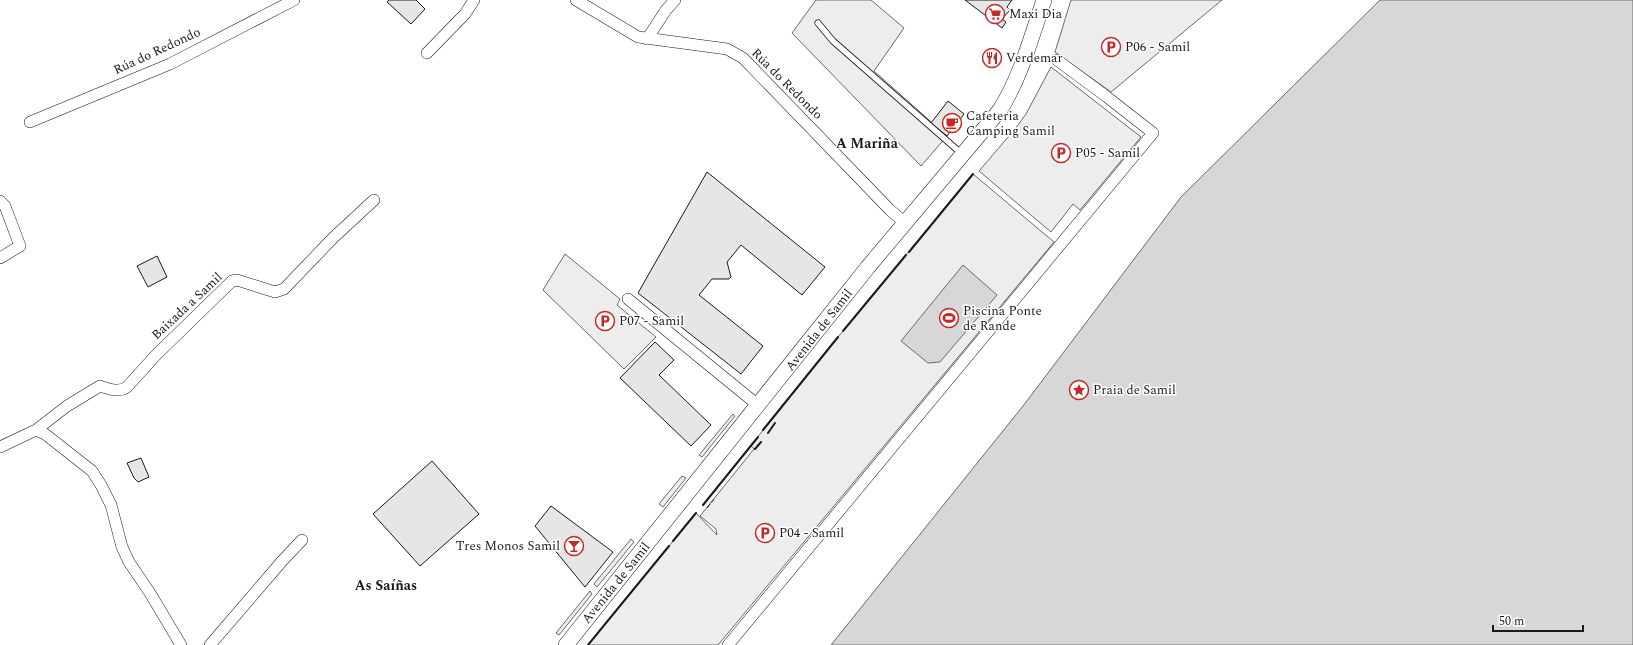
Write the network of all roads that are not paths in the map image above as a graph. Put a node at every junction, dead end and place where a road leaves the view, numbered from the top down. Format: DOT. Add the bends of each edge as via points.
graph roads {
  1 [pos="294,0"];
  2 [pos="474,0"];
  3 [pos="576,0"];
  4 [pos="675,0"];
  5 [pos="1044,0"];
  6 [pos="818,23"];
  7 [pos="647,39"];
  8 [pos="427,53"];
  9 [pos="1057,60"];
  10 [pos="30,122"];
  11 [pos="963,154"];
  12 [pos="374,200"];
  13 [pos="0,201"];
  14 [pos="905,223"];
  15 [pos="0,258"];
  16 [pos="628,300"];
  17 [pos="758,406"];
  18 [pos="36,430"];
  19 [pos="0,447"];
  20 [pos="302,540"];
  21 [pos="182,645"];
  22 [pos="210,645"];
  23 [pos="566,645"];
  24 [pos="728,645"];
  1 -- 10 [label="street, Rúa do Redondo" via="170,64"];
  2 -- 8 [label="street" via="466,14"];
  3 -- 7 [label="street, Rúa do Redondo" via="638,37"];
  4 -- 7 [label="street"];
  5 -- 11 [label="main road, Avenida de Samil" via="1021,70 1009,95 1000,110"];
  6 -- 11 [label="lane" via="833,41"];
  7 -- 14 [label="street, Rúa do Redondo" via="727,49 744,58"];
  9 -- 24 [label="street" via="1153,133"];
  11 -- 14 [label="main road, Avenida de Samil"];
  12 -- 18 [label="street, Baixada a Samil" via="284,289 275,292 237,280 232,281 122,391 100,386 67,406"];
  13 -- 15 [label="street" via="5,206 20,246"];
  14 -- 17 [label="main road, Avenida de Samil"];
  16 -- 17 [label="street"];
  17 -- 23 [label="main road, Avenida de Samil"];
  18 -- 19 [label="street, Baixada a Samil"];
  18 -- 21 [label="street" via="45,434 92,471 111,505 122,547 129,562"];
  20 -- 22 [label="street"];
}
